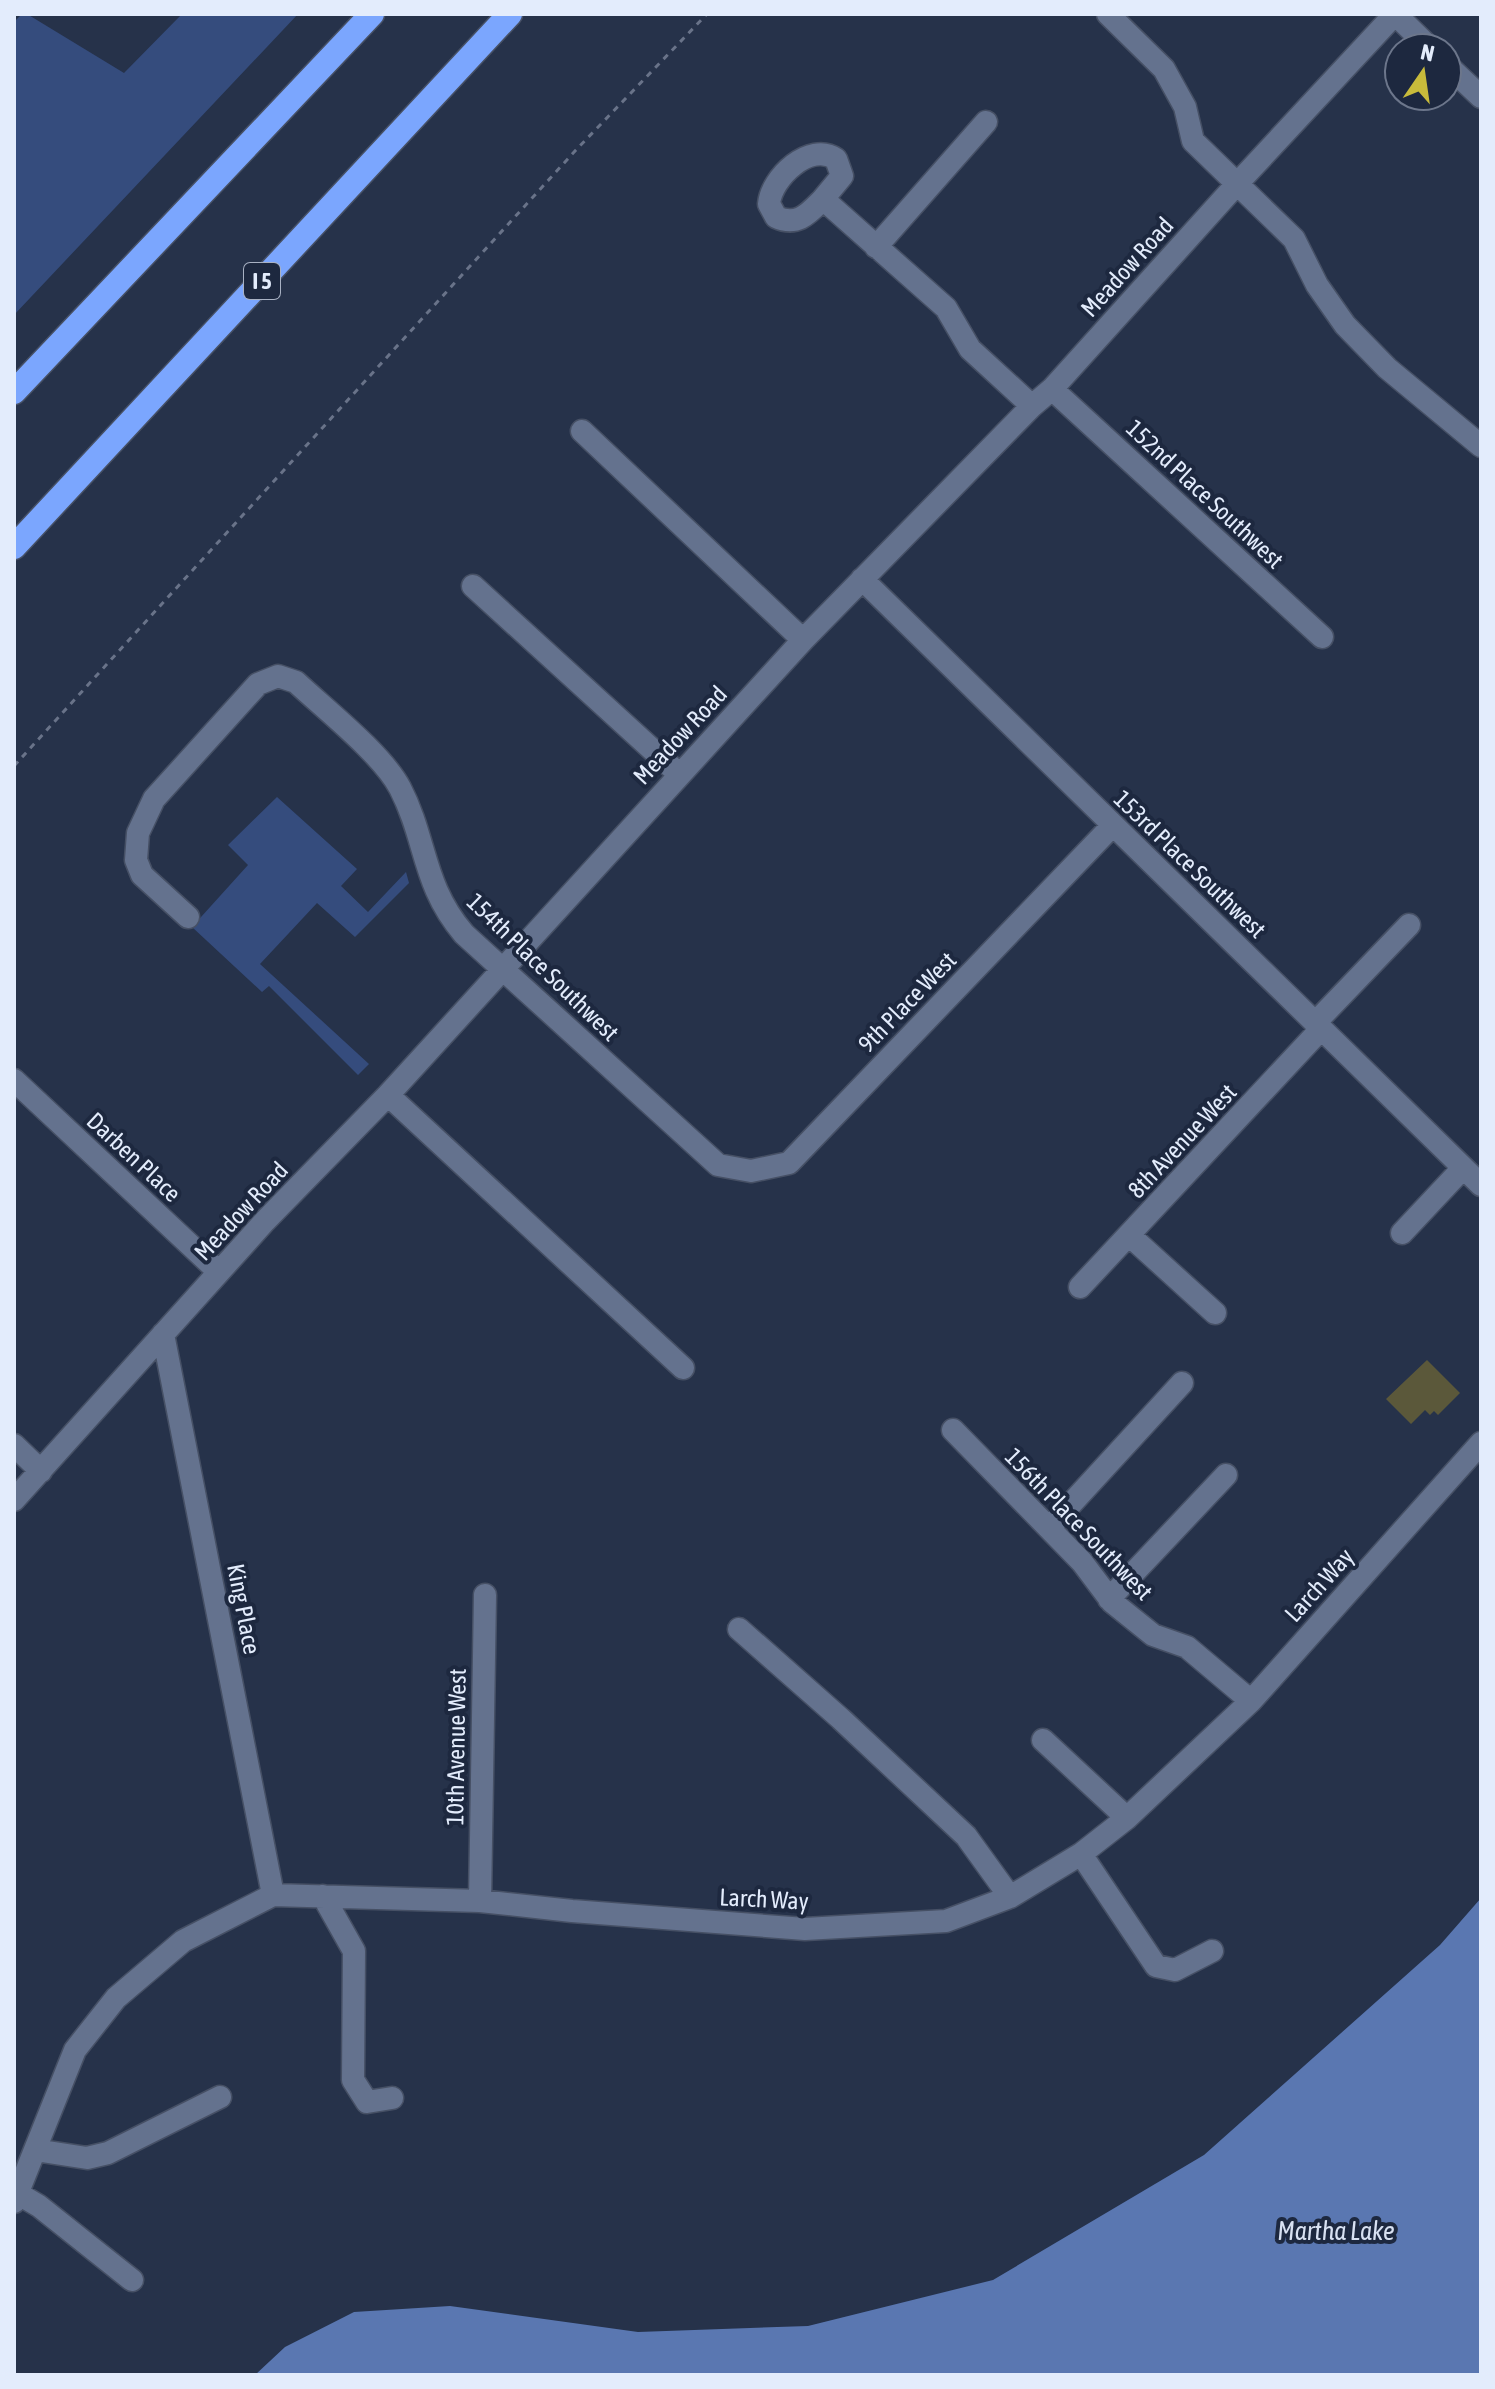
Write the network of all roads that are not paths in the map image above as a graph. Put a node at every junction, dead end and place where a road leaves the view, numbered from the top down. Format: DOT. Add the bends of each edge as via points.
graph roads {
  1 [pos="372,14"];
  2 [pos="510,14"];
  3 [pos="1108,14"];
  4 [pos="1395,14"];
  5 [pos="1414,32"];
  6 [pos="1463,80"];
  7 [pos="1481,97"];
  8 [pos="986,122"];
  9 [pos="1236,185"];
  10 [pos="823,199"];
  11 [pos="876,247"];
  12 [pos="1052,389"];
  13 [pos="14,392"];
  14 [pos="1032,406"];
  15 [pos="582,431"];
  16 [pos="1481,446"];
  17 [pos="14,547"];
  18 [pos="862,579"];
  19 [pos="473,586"];
  20 [pos="1322,637"];
  21 [pos="803,640"];
  22 [pos="679,774"];
  23 [pos="1113,825"];
  24 [pos="188,917"];
  25 [pos="1409,925"];
  26 [pos="502,968"];
  27 [pos="1318,1026"];
  28 [pos="14,1080"];
  29 [pos="388,1095"];
  30 [pos="718,1165"];
  31 [pos="1463,1168"];
  32 [pos="1481,1185"];
  33 [pos="1402,1233"];
  34 [pos="1129,1235"];
  35 [pos="219,1272"];
  36 [pos="1080,1287"];
  37 [pos="1215,1313"];
  38 [pos="163,1334"];
  39 [pos="683,1368"];
  40 [pos="1182,1383"];
  41 [pos="953,1430"];
  42 [pos="14,1445"];
  43 [pos="1480,1448"];
  44 [pos="41,1471"];
  45 [pos="1226,1475"];
  46 [pos="14,1500"];
  47 [pos="1049,1528"];
  48 [pos="485,1595"];
  49 [pos="1109,1599"];
  50 [pos="739,1629"];
  51 [pos="1251,1701"];
  52 [pos="1043,1740"];
  53 [pos="1127,1818"];
  54 [pos="1081,1854"];
  55 [pos="273,1895"];
  56 [pos="323,1896"];
  57 [pos="1010,1897"];
  58 [pos="480,1901"];
  59 [pos="1212,1951"];
  60 [pos="220,2097"];
  61 [pos="392,2098"];
  62 [pos="35,2150"];
  63 [pos="16,2197"];
  64 [pos="132,2280"];
  1 -- 13 [label="highway"];
  2 -- 17 [label="highway, I 5"];
  3 -- 9 [label="street" via="1164,69 1185,107 1193,141"];
  4 -- 5 [label="street"];
  4 -- 9 [label="street, Meadow Road"];
  6 -- 7 [label="street"];
  8 -- 11 [label="street"];
  9 -- 12 [label="street, Meadow Road"];
  9 -- 16 [label="street" via="1294,239 1345,325 1387,368"];
  10 -- 11 [label="street"];
  11 -- 14 [label="street" via="946,308 970,349"];
  12 -- 14 [label="street, Meadow Road"];
  12 -- 20 [label="street, 152nd Place Southwest"];
  14 -- 18 [label="street, Meadow Road"];
  15 -- 21 [label="street"];
  18 -- 21 [label="street, Meadow Road"];
  18 -- 23 [label="street, 153rd Place Southwest"];
  19 -- 22 [label="street"];
  21 -- 22 [label="street, Meadow Road"];
  22 -- 26 [label="street, Meadow Road"];
  23 -- 27 [label="street, 153rd Place Southwest"];
  23 -- 30 [label="street, 9th Place West" via="789,1163 751,1171"];
  24 -- 26 [label="street, 154th Place Southwest" via="142,875 136,860 138,833 154,799 258,684 278,676 296,682 384,765 408,805 449,916"];
  25 -- 27 [label="street, 8th Avenue West"];
  26 -- 29 [label="street, Meadow Road"];
  26 -- 30 [label="street, 154th Place Southwest"];
  27 -- 31 [label="street, 153rd Place Southwest"];
  27 -- 34 [label="street, 8th Avenue West"];
  28 -- 35 [label="street, Darben Place"];
  29 -- 35 [label="street, Meadow Road"];
  29 -- 39 [label="street"];
  31 -- 32 [label="street, 153rd Place Southwest"];
  31 -- 33 [label="street"];
  34 -- 36 [label="street, 8th Avenue West"];
  34 -- 37 [label="street"];
  35 -- 38 [label="street, Meadow Road"];
  38 -- 44 [label="street, Meadow Road"];
  38 -- 55 [label="street, King Place"];
  40 -- 47 [label="street"];
  41 -- 47 [label="street, 156th Place Southwest"];
  42 -- 44 [label="street"];
  43 -- 51 [label="street, Larch Way"];
  44 -- 46 [label="street, Meadow Road"];
  45 -- 49 [label="street"];
  47 -- 49 [label="street, 156th Place Southwest"];
  48 -- 58 [label="street, 10th Avenue West"];
  49 -- 51 [label="street, 156th Place Southwest" via="1153,1635 1187,1647"];
  50 -- 57 [label="street" via="966,1836"];
  51 -- 53 [label="street, Larch Way"];
  52 -- 53 [label="street"];
  53 -- 54 [label="street, Larch Way"];
  54 -- 57 [label="street, Larch Way"];
  54 -- 59 [label="street" via="1156,1966 1175,1970"];
  55 -- 56 [label="street, Larch Way"];
  55 -- 62 [label="street, Larch Way" via="183,1941 116,1998 75,2050"];
  56 -- 58 [label="street, Larch Way"];
  56 -- 61 [label="street" via="354,1951 353,2080 367,2102"];
  57 -- 58 [label="street, Larch Way" via="946,1921 805,1929"];
  60 -- 62 [label="street" via="108,2153 87,2158"];
  62 -- 63 [label="street, Larch Way"];
  63 -- 64 [label="street" via="39,2206"];
}
